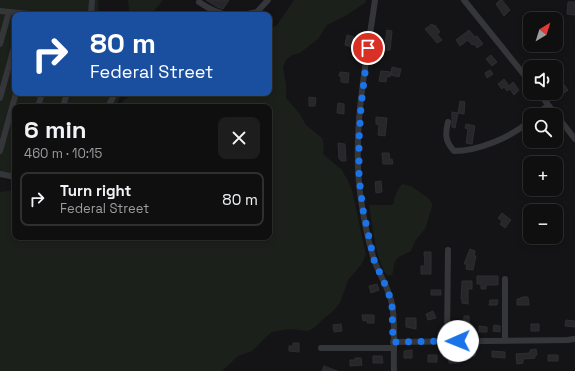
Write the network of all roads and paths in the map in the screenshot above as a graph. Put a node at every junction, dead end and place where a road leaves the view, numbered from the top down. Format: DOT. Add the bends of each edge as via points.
graph roads {
  1 [pos="92,0"];
  2 [pos="268,0"];
  3 [pos="375,0"];
  4 [pos="464,0"];
  5 [pos="199,2"];
  6 [pos="0,11"];
  7 [pos="9,12"];
  8 [pos="12,12"];
  9 [pos="91,12"];
  10 [pos="217,12"];
  11 [pos="257,12"];
  12 [pos="0,44"];
  13 [pos="12,55"];
  14 [pos="523,73"];
  15 [pos="0,98"];
  16 [pos="544,100"];
  17 [pos="548,105"];
  18 [pos="12,108"];
  19 [pos="545,108"];
  20 [pos="448,122"];
  21 [pos="523,127"];
  22 [pos="575,139"];
  23 [pos="0,151"];
  24 [pos="0,174"];
  25 [pos="12,176"];
  26 [pos="448,250"];
  27 [pos="505,279"];
  28 [pos="574,339"];
  29 [pos="447,341"];
  30 [pos="505,341"];
  31 [pos="393,345"];
  32 [pos="321,348"];
  33 [pos="394,371"];
  1 -- 9 [label="street"];
  2 -- 11 [label="street"];
  3 -- 31 [label="street" via="364,72 359,177 374,260 392,305"];
  4 -- 14 [label="street"];
  5 -- 10 [label="street"];
  6 -- 7 [label="street"];
  7 -- 8 [label="street"];
  7 -- 12 [label="street"];
  13 -- 15 [label="street"];
  16 -- 17 [label="street"];
  17 -- 19 [label="street"];
  17 -- 22 [label="street"];
  18 -- 23 [label="street"];
  20 -- 21 [label="street" via="446,140 454,151 481,147"];
  24 -- 25 [label="street"];
  26 -- 29 [label="street"];
  27 -- 30 [label="street"];
  28 -- 30 [label="street"];
  29 -- 30 [label="street"];
  29 -- 31 [label="street"];
  31 -- 32 [label="street"];
  31 -- 33 [label="street"];
}
